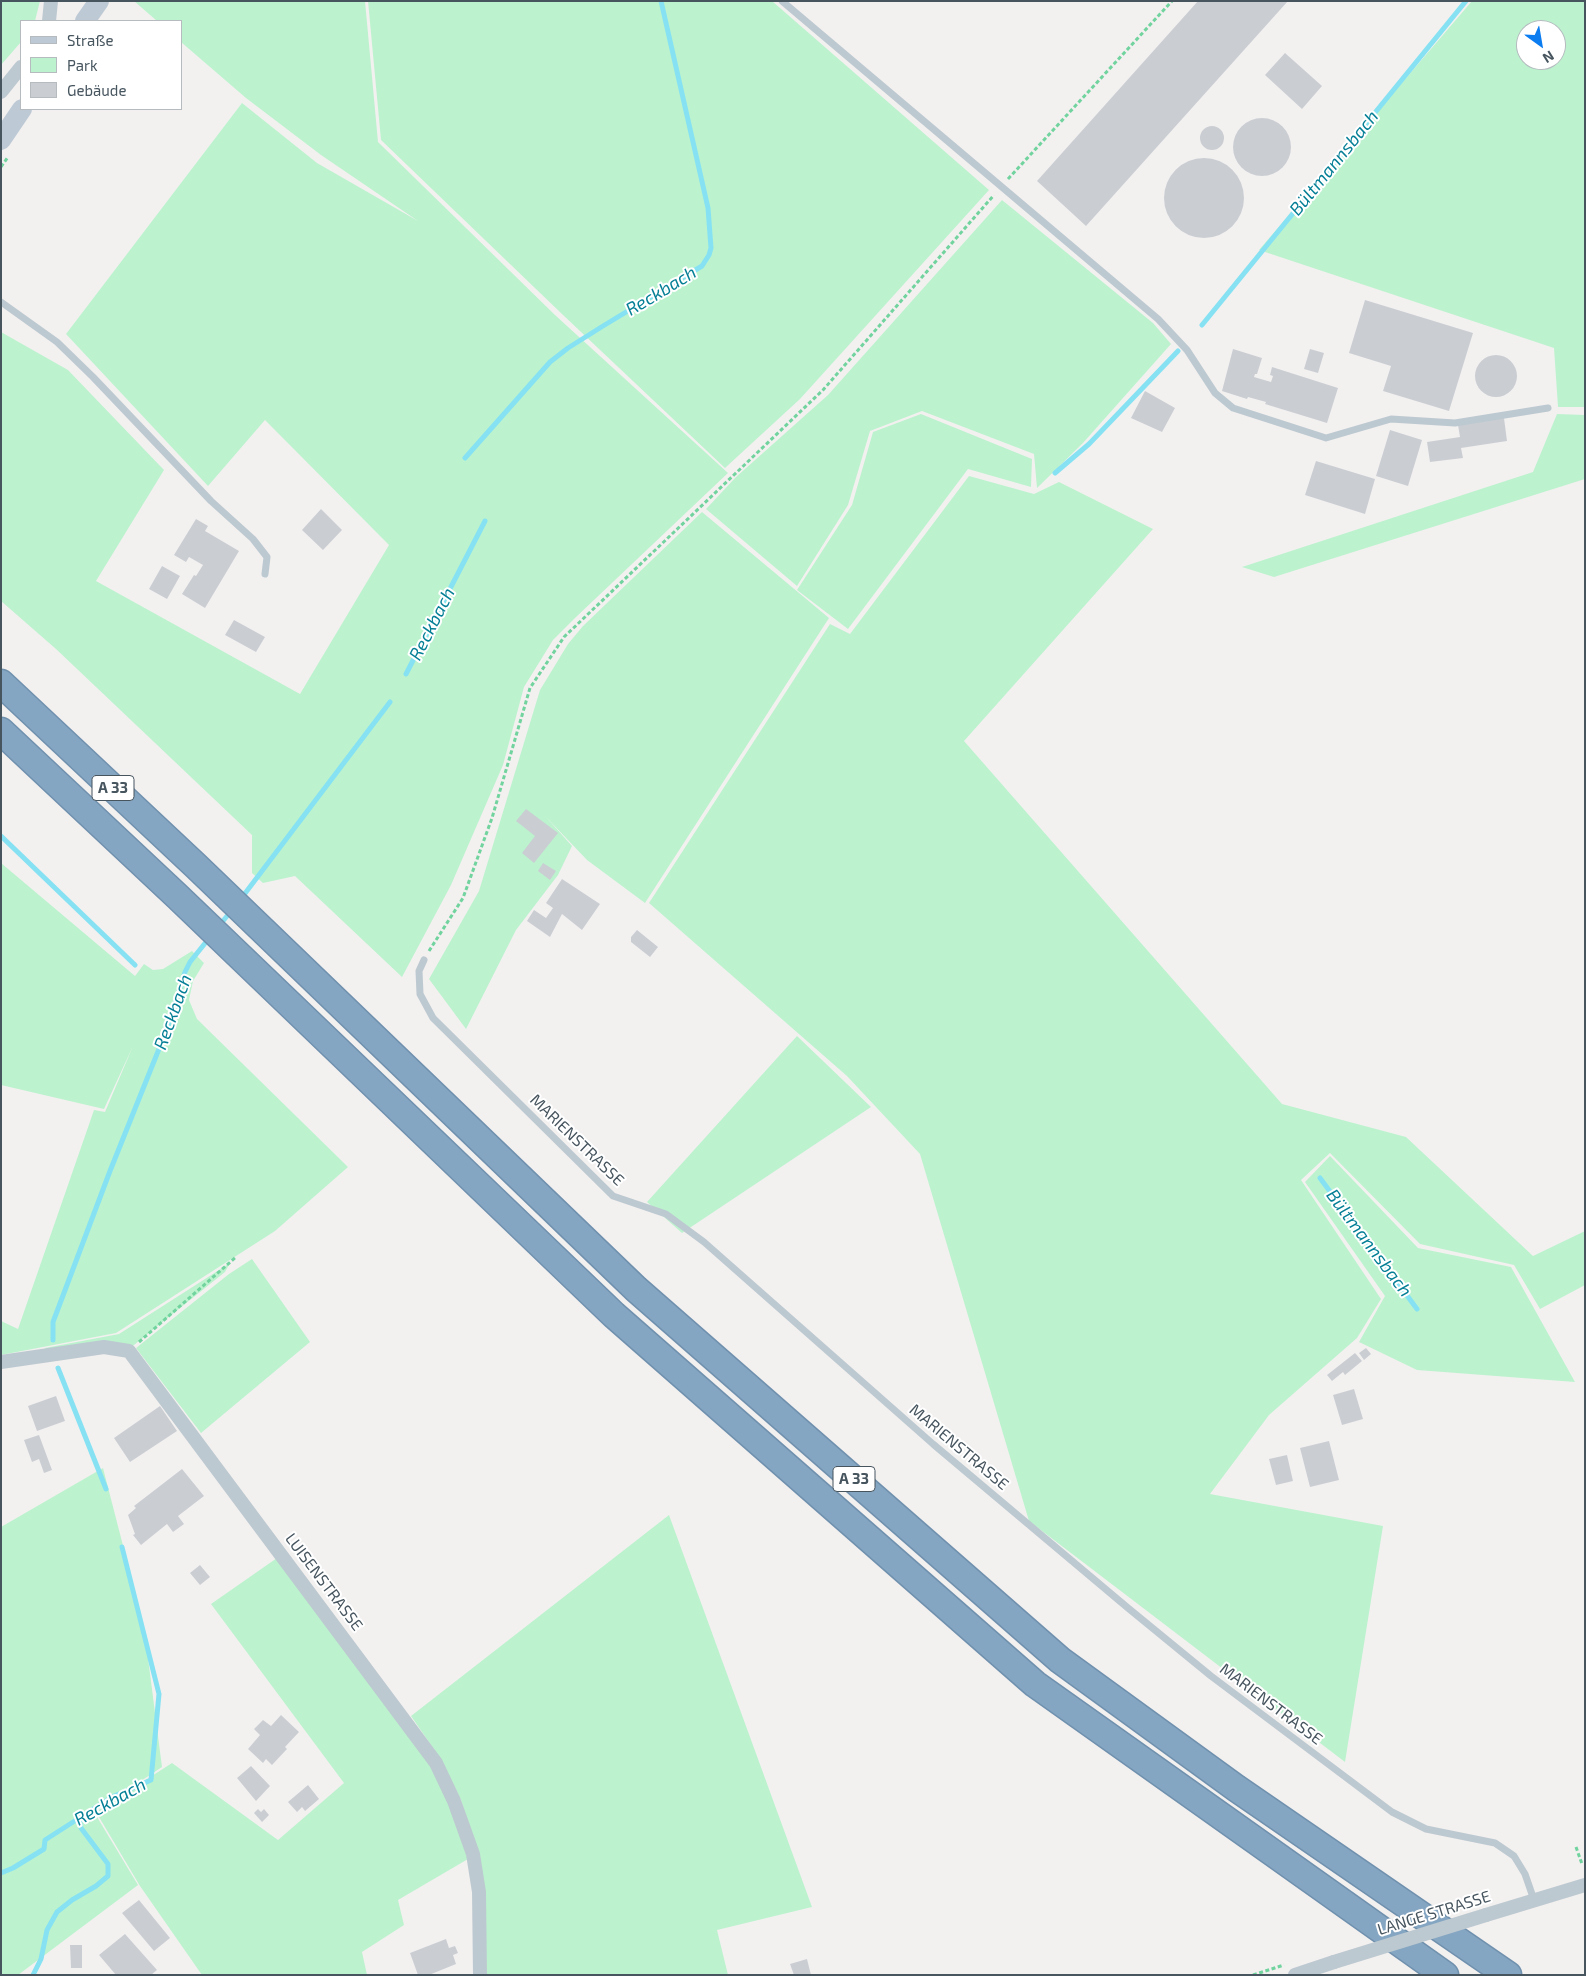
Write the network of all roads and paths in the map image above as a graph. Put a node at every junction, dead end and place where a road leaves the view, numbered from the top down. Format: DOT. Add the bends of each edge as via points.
graph roads {
  1 [pos="51,1"];
  2 [pos="99,1"];
  3 [pos="782,1"];
  4 [pos="1172,1"];
  5 [pos="49,20"];
  6 [pos="86,20"];
  7 [pos="20,68"];
  8 [pos="1,92"];
  9 [pos="21,110"];
  10 [pos="1,140"];
  11 [pos="1000,188"];
  12 [pos="1,302"];
  13 [pos="1548,408"];
  14 [pos="265,574"];
  15 [pos="1,683"];
  16 [pos="1,732"];
  17 [pos="424,960"];
  18 [pos="236,1257"];
  19 [pos="130,1351"];
  20 [pos="1,1362"];
  21 [pos="1576,1847"];
  22 [pos="1582,1864"];
  23 [pos="1585,1884"];
  24 [pos="1534,1900"];
  25 [pos="480,1975"];
  26 [pos="1294,1975"];
  27 [pos="1445,1975"];
  28 [pos="1508,1975"];
  1 -- 5 [label="street"];
  2 -- 6 [label="street"];
  3 -- 11 [label="lane"];
  4 -- 11 [label="path"];
  7 -- 8 [label="street"];
  9 -- 10 [label="street"];
  11 -- 13 [label="lane" via="1158,319 1187,350 1215,393 1233,408 1326,438 1391,419 1454,422"];
  11 -- 17 [label="path" via="823,390 564,637 530,688 492,818 463,898"];
  12 -- 14 [label="lane" via="57,342 211,501 253,539 268,557"];
  15 -- 28 [label="highway, A 33" via="636,1289 1060,1660 1236,1788"];
  16 -- 27 [label="highway, A 33" via="614,1315 1035,1684"];
  17 -- 24 [label="lane, MARIENSTRASSE" via="419,972 420,994 433,1018 613,1196 666,1214 704,1242 933,1444 1136,1615 1211,1676 1392,1812 1426,1830 1494,1843 1514,1856 1525,1874"];
  18 -- 19 [label="path"];
  19 -- 20 [label="street" via="104,1347"];
  19 -- 25 [label="street, LUISENSTRASSE" via="436,1763 454,1801 472,1854 479,1892"];
  21 -- 22 [label="path"];
  23 -- 24 [label="street, LANGE STRASSE"];
  24 -- 26 [label="street, LANGE STRASSE, bridge"];
}
